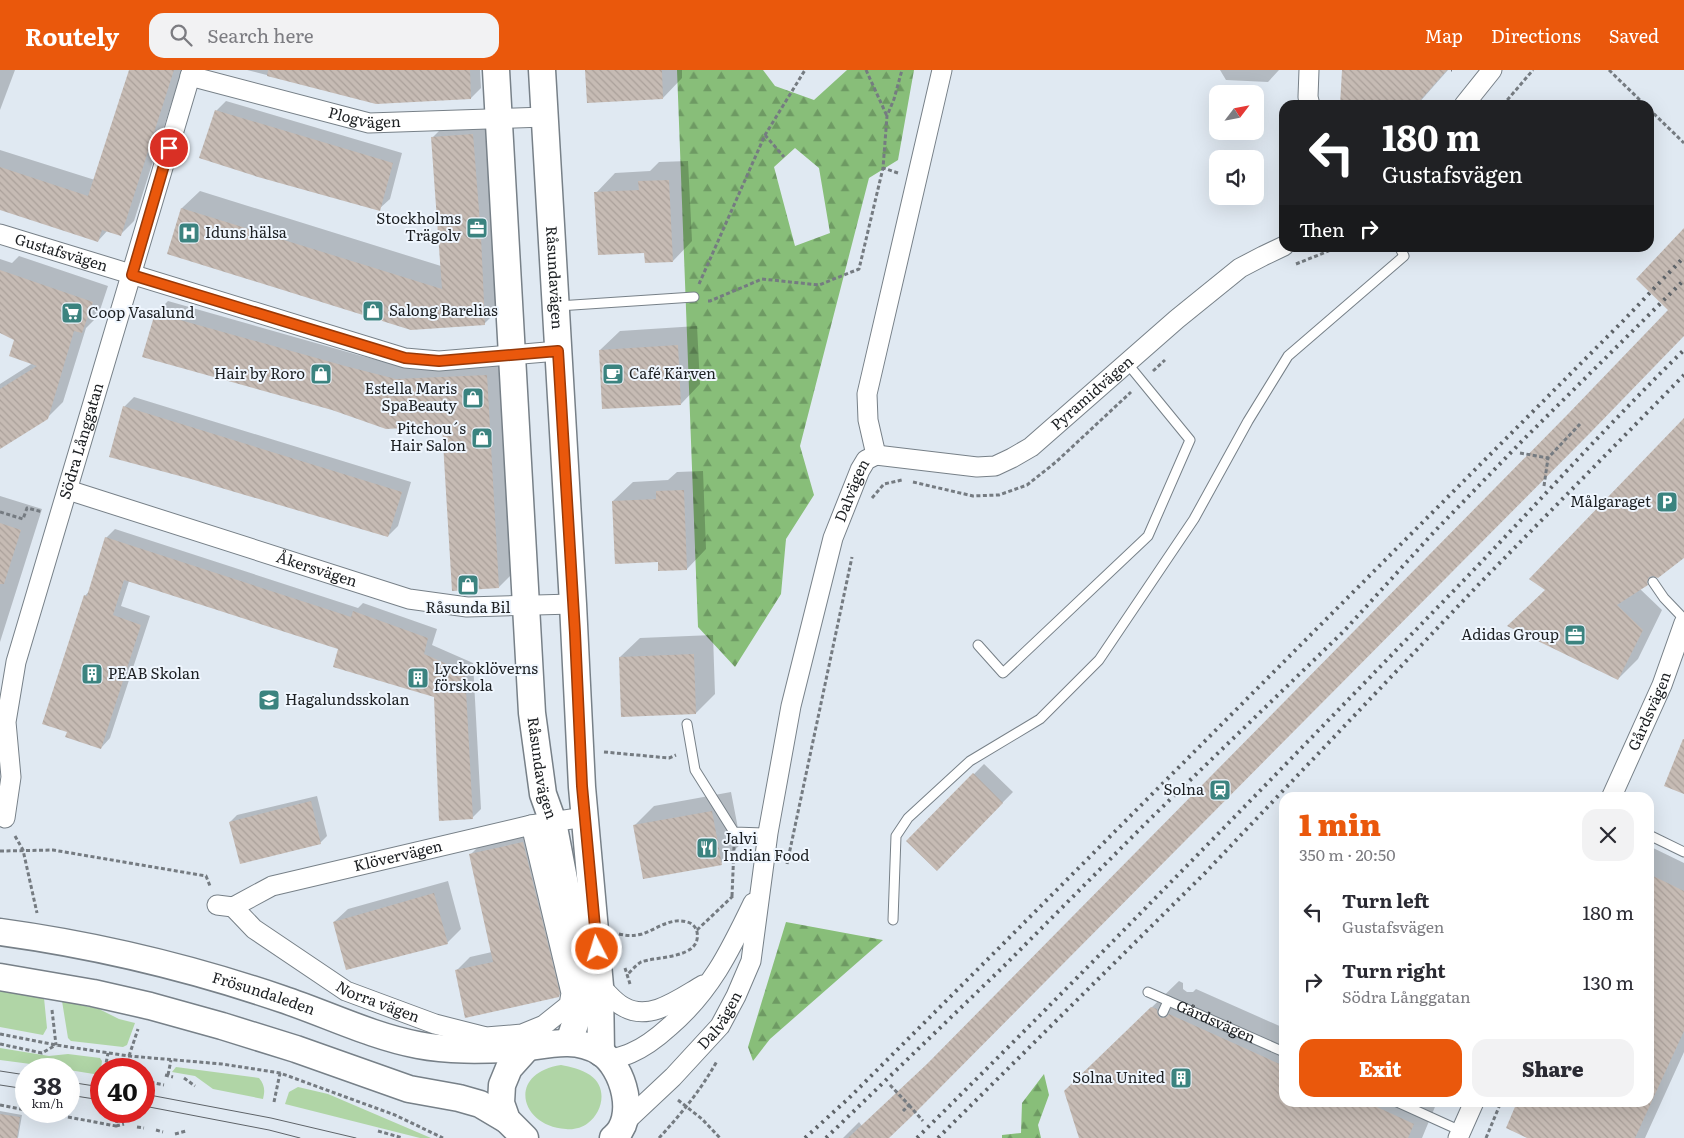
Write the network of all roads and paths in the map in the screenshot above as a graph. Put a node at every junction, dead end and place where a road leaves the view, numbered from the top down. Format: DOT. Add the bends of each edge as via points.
graph roads {
  1 [pos="496,70"];
  2 [pos="542,70"];
  3 [pos="805,70"];
  4 [pos="866,70"];
  5 [pos="902,70"];
  6 [pos="942,70"];
  7 [pos="1309,70"];
  8 [pos="1492,70"];
  9 [pos="1533,70"];
  10 [pos="1609,70"];
  11 [pos="191,73"];
  12 [pos="1309,100"];
  13 [pos="1468,100"];
  14 [pos="1507,100"];
  15 [pos="1640,100"];
  16 [pos="1654,114"];
  17 [pos="887,116"];
  18 [pos="545,117"];
  19 [pos="499,119"];
  20 [pos="765,135"];
  21 [pos="1684,143"];
  22 [pos="784,157"];
  23 [pos="883,168"];
  24 [pos="916,180"];
  25 [pos="0,234"];
  26 [pos="1279,248"];
  27 [pos="1402,252"];
  28 [pos="132,275"];
  29 [pos="699,285"];
  30 [pos="694,297"];
  31 [pos="556,306"];
  32 [pos="558,351"];
  33 [pos="513,354"];
  34 [pos="1126,363"];
  35 [pos="1580,424"];
  36 [pos="1520,453"];
  37 [pos="876,455"];
  38 [pos="1548,458"];
  39 [pos="904,480"];
  40 [pos="1544,486"];
  41 [pos="68,490"];
  42 [pos="868,502"];
  43 [pos="39,511"];
  44 [pos="0,512"];
  45 [pos="852,555"];
  46 [pos="1653,582"];
  47 [pos="573,604"];
  48 [pos="526,606"];
  49 [pos="1684,621"];
  50 [pos="978,645"];
  51 [pos="687,724"];
  52 [pos="596,751"];
  53 [pos="669,758"];
  54 [pos="1614,792"];
  55 [pos="585,817"];
  56 [pos="5,818"];
  57 [pos="542,823"];
  58 [pos="734,832"];
  59 [pos="768,833"];
  60 [pos="1654,837"];
  61 [pos="23,850"];
  62 [pos="0,851"];
  63 [pos="1684,852"];
  64 [pos="785,871"];
  65 [pos="760,889"];
  66 [pos="732,896"];
  67 [pos="225,906"];
  68 [pos="37,917"];
  69 [pos="893,920"];
  70 [pos="697,930"];
  71 [pos="0,932"];
  72 [pos="616,934"];
  73 [pos="0,976"];
  74 [pos="713,980"];
  75 [pos="630,984"];
  76 [pos="600,986"];
  77 [pos="1148,992"];
  78 [pos="1168,1001"];
  79 [pos="52,1007"];
  80 [pos="1163,1012"];
  81 [pos="147,1031"];
  82 [pos="0,1034"];
  83 [pos="569,1042"];
  84 [pos="0,1044"];
  85 [pos="56,1045"];
  86 [pos="527,1048"];
  87 [pos="1279,1050"];
  88 [pos="108,1053"];
  89 [pos="128,1056"];
  90 [pos="605,1056"];
  91 [pos="107,1058"];
  92 [pos="171,1060"];
  93 [pos="280,1073"];
  94 [pos="169,1076"];
  95 [pos="184,1078"];
  96 [pos="155,1083"];
  97 [pos="164,1085"];
  98 [pos="890,1085"];
  99 [pos="195,1086"];
  100 [pos="274,1102"];
  101 [pos="0,1105"];
  102 [pos="909,1105"];
  103 [pos="1407,1107"];
  104 [pos="1472,1107"];
  105 [pos="1499,1107"];
  106 [pos="15,1108"];
  107 [pos="903,1111"];
  108 [pos="80,1119"];
  109 [pos="507,1120"];
  110 [pos="924,1121"];
  111 [pos="117,1123"];
  112 [pos="124,1124"];
  113 [pos="116,1126"];
  114 [pos="137,1127"];
  115 [pos="144,1128"];
  116 [pos="156,1130"];
  117 [pos="186,1131"];
  118 [pos="378,1131"];
  119 [pos="163,1132"];
  120 [pos="175,1134"];
  121 [pos="617,1134"];
  122 [pos="1460,1134"];
  123 [pos="403,1138"];
  124 [pos="443,1138"];
  125 [pos="525,1138"];
  126 [pos="659,1138"];
  127 [pos="720,1138"];
  128 [pos="1486,1138"];
  1 -- 19 [label="street, Råsundavägen"];
  2 -- 18 [label="street, Råsundavägen"];
  3 -- 20 [label="path"];
  4 -- 17 [label="path"];
  5 -- 17 [label="path"];
  6 -- 24 [label="street, Dalvägen"];
  7 -- 12 [label="street"];
  8 -- 13 [label="street"];
  9 -- 14 [label="path"];
  10 -- 15 [label="path"];
  11 -- 19 [label="street, Plogvägen" via="368,123"];
  11 -- 28 [label="street, Södra Långgatan"];
  16 -- 21 [label="path"];
  17 -- 23 [label="path"];
  18 -- 19 [label="street, Plogvägen"];
  18 -- 31 [label="street, Råsundavägen"];
  19 -- 33 [label="street, Råsundavägen"];
  20 -- 22 [label="path"];
  20 -- 29 [label="path"];
  23 -- 24 [label="path"];
  23 -- 30 [label="path" via="859,269 819,285 762,279 710,301"];
  24 -- 37 [label="street, Dalvägen" via="867,394 868,420"];
  25 -- 28 [label="street, Gustafsvägen"];
  26 -- 34 [label="street, Pyramidvägen" via="1240,268"];
  27 -- 69 [label="lane" via="1404,256 1288,356 1194,519 1099,660 1040,719 970,760 908,818 896,836"];
  28 -- 33 [label="street, Gustafsvägen" via="405,358 439,361"];
  28 -- 41 [label="street, Södra Långgatan"];
  30 -- 31 [label="lane"];
  31 -- 32 [label="street, Råsundavägen"];
  32 -- 33 [label="street, Gustafsvägen"];
  32 -- 47 [label="street, Råsundavägen"];
  33 -- 48 [label="street, Råsundavägen"];
  34 -- 37 [label="street, Pyramidvägen" via="1030,447 994,466 977,468"];
  34 -- 50 [label="lane" via="1190,440 1148,536 1003,673"];
  35 -- 38 [label="path"];
  36 -- 38 [label="path"];
  37 -- 59 [label="street, Dalvägen" via="866,460 860,470 833,538 791,706"];
  38 -- 40 [label="path"];
  39 -- 42 [label="path" via="884,484"];
  41 -- 48 [label="street, Åkersvägen" via="409,599 467,607"];
  41 -- 56 [label="street, Södra Långgatan" via="16,662 6,722 10,777"];
  43 -- 44 [label="path" via="27,508 23,519"];
  45 -- 64 [label="path"];
  46 -- 49 [label="lane"];
  47 -- 48 [label="street, Åkersvägen"];
  47 -- 55 [label="street, Råsundavägen"];
  48 -- 57 [label="street, Råsundavägen" via="532,713 543,794"];
  49 -- 54 [label="street, Gårdsvägen" via="1662,685"];
  51 -- 58 [label="lane" via="695,770"];
  52 -- 53 [label="path"];
  55 -- 57 [label="street, Klövervägen"];
  55 -- 76 [label="street, Råsundavägen"];
  56 -- 61 [label="path"];
  57 -- 67 [label="street, Klövervägen" via="272,886"];
  57 -- 67 [label="street, Norra vägen" via="571,993 569,1005 544,1024 522,1034 486,1038 435,1024 346,991"];
  57 -- 83 [label="street, Råsundavägen" via="582,973 578,1018"];
  58 -- 59 [label="lane"];
  58 -- 66 [label="path"];
  59 -- 65 [label="street, Dalvägen"];
  60 -- 63 [label="lane"];
  61 -- 62 [label="path"];
  61 -- 67 [label="path" via="53,850 206,876"];
  61 -- 68 [label="path"];
  65 -- 66 [label="path"];
  65 -- 74 [label="street, Dalvägen"];
  65 -- 121 [label="street, Dalvägen" via="751,961 720,1026"];
  66 -- 70 [label="path"];
  70 -- 72 [label="path" via="682,920 640,934"];
  70 -- 75 [label="path" via="692,948 685,953 641,963 627,975"];
  71 -- 86 [label="street, Frösundaleden" via="88,947 206,976 416,1045 448,1050"];
  73 -- 109 [label="street" via="93,993 222,1026 409,1089 480,1104"];
  74 -- 76 [label="street" via="666,1006 640,1013 623,1007"];
  74 -- 90 [label="street, Dalvägen" via="685,1014 655,1039 632,1052"];
  76 -- 90 [label="street, Råsundavägen"];
  77 -- 78 [label="lane, Gårdsvägen"];
  78 -- 80 [label="lane"];
  78 -- 87 [label="lane, Gårdsvägen"];
  79 -- 85 [label="path"];
  81 -- 89 [label="path" via="138,1028"];
  82 -- 85 [label="path"];
  83 -- 86 [label="street, Frösundaleden"];
  83 -- 90 [label="street" via="585,1045"];
  84 -- 85 [label="path" via="42,1053"];
  85 -- 88 [label="path"];
  86 -- 109 [label="street" via="509,1068 502,1084 502,1103"];
  88 -- 89 [label="path"];
  88 -- 91 [label="path"];
  89 -- 92 [label="path"];
  90 -- 121 [label="street" via="622,1079 626,1108"];
  92 -- 93 [label="path"];
  92 -- 94 [label="path"];
  93 -- 100 [label="path"];
  93 -- 124 [label="path" via="395,1115"];
  95 -- 99 [label="path"];
  96 -- 97 [label="path"];
  98 -- 102 [label="path"];
  101 -- 106 [label="path"];
  102 -- 107 [label="path"];
  102 -- 110 [label="path"];
  103 -- 122 [label="lane"];
  104 -- 122 [label="street"];
  105 -- 128 [label="path"];
  108 -- 113 [label="path"];
  109 -- 125 [label="street"];
  111 -- 113 [label="path"];
  112 -- 113 [label="path"];
  114 -- 115 [label="path"];
  116 -- 119 [label="path"];
  117 -- 120 [label="path"];
  118 -- 123 [label="path"];
  126 -- 127 [label="path" via="686,1108"];
}
